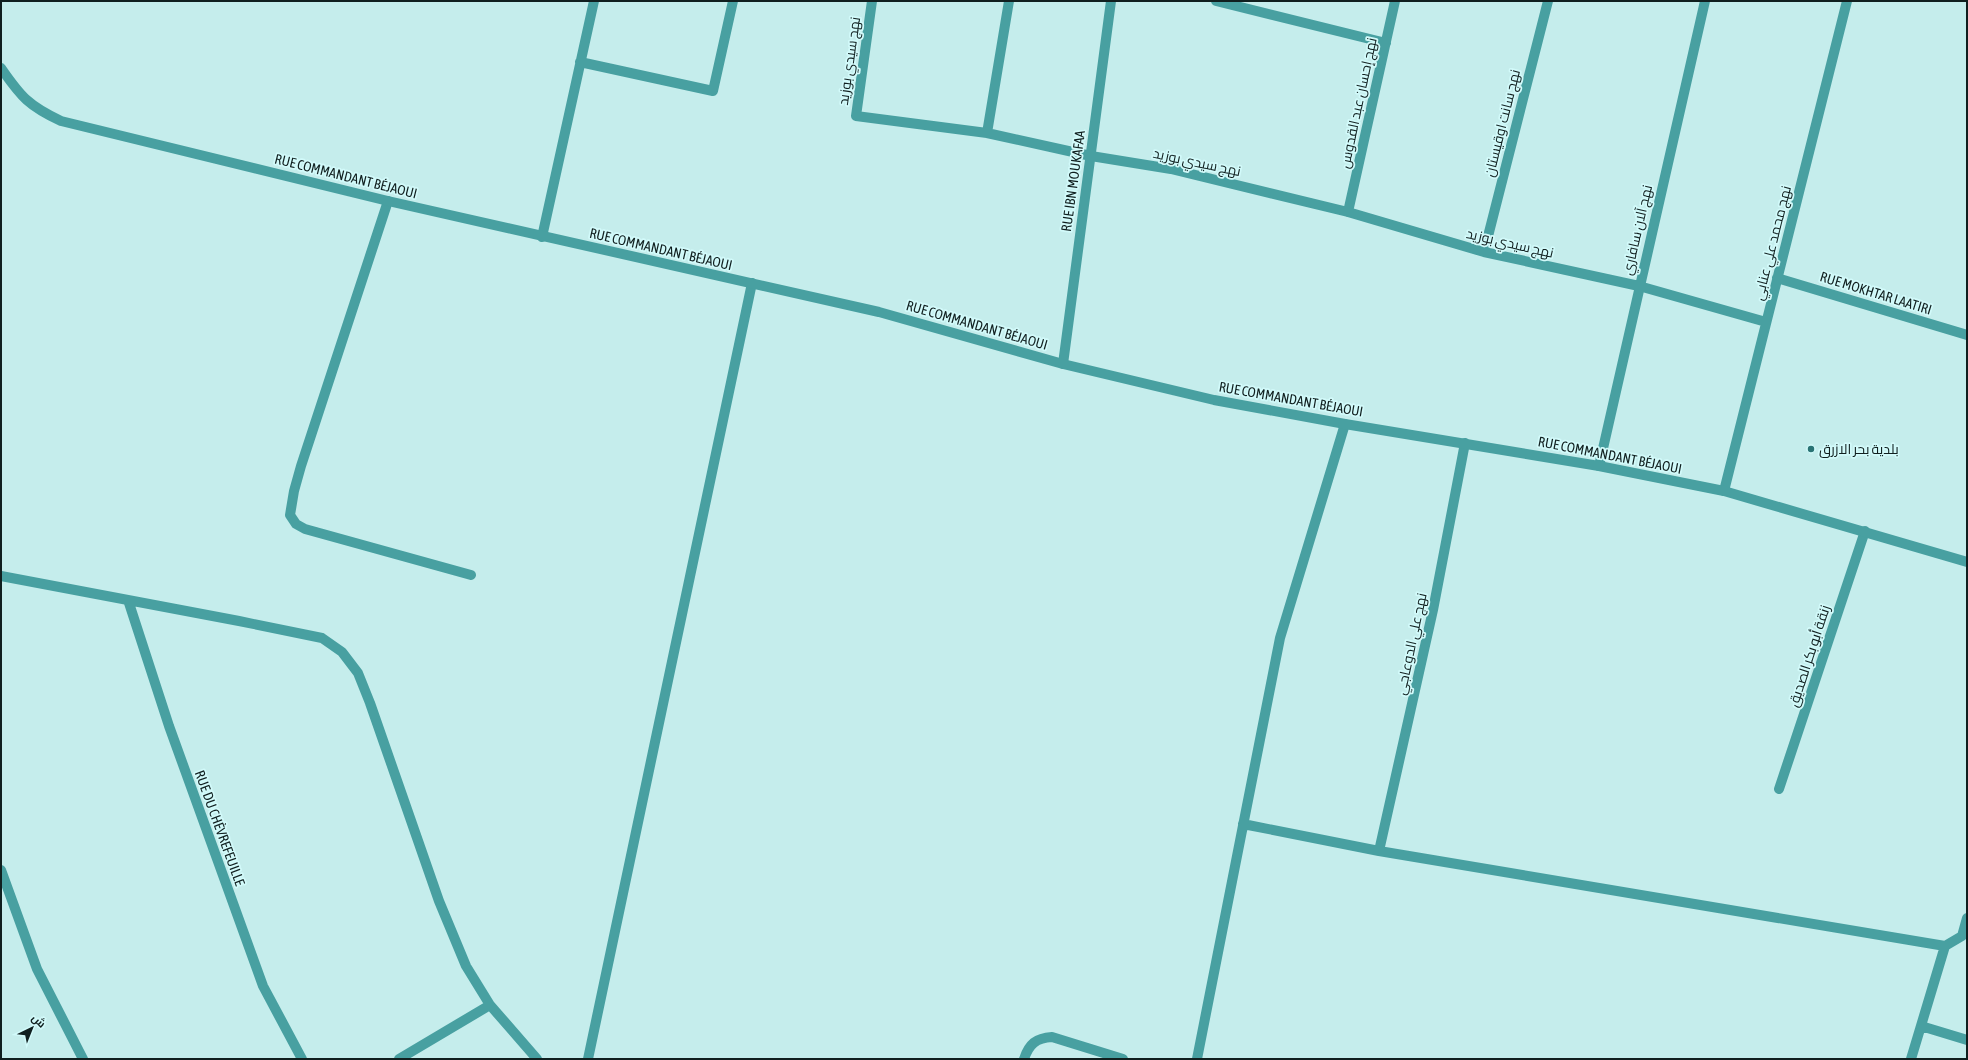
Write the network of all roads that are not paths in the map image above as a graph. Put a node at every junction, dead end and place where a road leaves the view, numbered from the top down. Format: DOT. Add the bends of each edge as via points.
graph roads {
  1 [pos="594,1"];
  2 [pos="733,1"];
  3 [pos="872,1"];
  4 [pos="1009,1"];
  5 [pos="1112,1"];
  6 [pos="1216,1"];
  7 [pos="1395,1"];
  8 [pos="1548,1"];
  9 [pos="1705,1"];
  10 [pos="1847,1"];
  11 [pos="1386,43"];
  12 [pos="580,62"];
  13 [pos="1,68"];
  14 [pos="987,133"];
  15 [pos="1091,156"];
  16 [pos="388,201"];
  17 [pos="1348,212"];
  18 [pos="542,237"];
  19 [pos="1484,252"];
  20 [pos="1777,278"];
  21 [pos="752,283"];
  22 [pos="1639,286"];
  23 [pos="1766,322"];
  24 [pos="1967,335"];
  25 [pos="1063,364"];
  26 [pos="1345,424"];
  27 [pos="1465,443"];
  28 [pos="1599,466"];
  29 [pos="1724,491"];
  30 [pos="1865,531"];
  31 [pos="1967,562"];
  32 [pos="471,575"];
  33 [pos="1,576"];
  34 [pos="128,600"];
  35 [pos="1779,788"];
  36 [pos="1243,824"];
  37 [pos="1379,851"];
  38 [pos="1,870"];
  39 [pos="1967,918"];
  40 [pos="1945,946"];
  41 [pos="490,1005"];
  42 [pos="1920,1026"];
  43 [pos="1967,1040"];
  44 [pos="83,1059"];
  45 [pos="302,1059"];
  46 [pos="399,1059"];
  47 [pos="537,1059"];
  48 [pos="588,1059"];
  49 [pos="1024,1059"];
  50 [pos="1123,1059"];
  51 [pos="1197,1059"];
  52 [pos="1911,1059"];
  1 -- 12 [label="street"];
  2 -- 12 [label="street" via="713,91"];
  3 -- 14 [label="street, نهج سيدي بوزيد" via="856,116"];
  4 -- 14 [label="street"];
  5 -- 15 [label="street, RUE IBN MOUKAFAA"];
  6 -- 11 [label="street"];
  7 -- 11 [label="street, نهج إحسان عبد القدوس"];
  8 -- 19 [label="street, نهج سانت اوقيستان"];
  9 -- 22 [label="street, نهج آلان سافاري"];
  10 -- 20 [label="street, نهج محمد علي عنابي"];
  11 -- 17 [label="street, نهج إحسان عبد القدوس"];
  12 -- 18 [label="street"];
  13 -- 16 [label="street, RUE COMMANDANT BÉJAOUI" via="19,94 39,111 61,122"];
  14 -- 15 [label="street, نهج سيدي بوزيد"];
  15 -- 17 [label="street, نهج سيدي بوزيد" via="1172,169"];
  15 -- 25 [label="street, RUE IBN MOUKAFAA"];
  16 -- 18 [label="street, RUE COMMANDANT BÉJAOUI"];
  16 -- 32 [label="street" via="301,466 290,516 296,524 305,529"];
  17 -- 19 [label="street, نهج سيدي بوزيد"];
  18 -- 21 [label="street, RUE COMMANDANT BÉJAOUI"];
  19 -- 22 [label="street, نهج سيدي بوزيد"];
  20 -- 23 [label="street, نهج محمد علي عنابي"];
  20 -- 24 [label="street, RUE MOKHTAR LAATIRI"];
  21 -- 25 [label="street, RUE COMMANDANT BÉJAOUI" via="879,312"];
  21 -- 48 [label="street"];
  22 -- 23 [label="street, نهج سيدي بوزيد"];
  22 -- 28 [label="street, نهج آلان سافاري"];
  23 -- 29 [label="street, نهج محمد علي عنابي"];
  25 -- 26 [label="street, RUE COMMANDANT BÉJAOUI" via="1214,400"];
  26 -- 27 [label="street, RUE COMMANDANT BÉJAOUI"];
  26 -- 36 [label="street" via="1280,638"];
  27 -- 28 [label="street, RUE COMMANDANT BÉJAOUI"];
  27 -- 37 [label="street, نهج علي الدوعاجي" via="1433,610"];
  28 -- 29 [label="street, RUE COMMANDANT BÉJAOUI"];
  29 -- 30 [label="street, RUE COMMANDANT BÉJAOUI"];
  30 -- 31 [label="street, RUE COMMANDANT BÉJAOUI"];
  30 -- 35 [label="street, زنقة أبو بكر الصديق"];
  33 -- 34 [label="street"];
  34 -- 41 [label="street" via="322,638 342,652 358,674 370,703 439,901 463,959"];
  34 -- 45 [label="street, RUE DU CHÈVREFEUILLE" via="169,726 263,986"];
  36 -- 37 [label="street"];
  36 -- 51 [label="street"];
  37 -- 40 [label="street"];
  38 -- 44 [label="street" via="38,969"];
  39 -- 40 [label="street" via="1962,936"];
  40 -- 42 [label="street"];
  41 -- 46 [label="street"];
  41 -- 47 [label="street"];
  42 -- 43 [label="street"];
  42 -- 52 [label="street"];
  49 -- 50 [label="street" via="1033,1042 1044,1037 1052,1037"];
}
